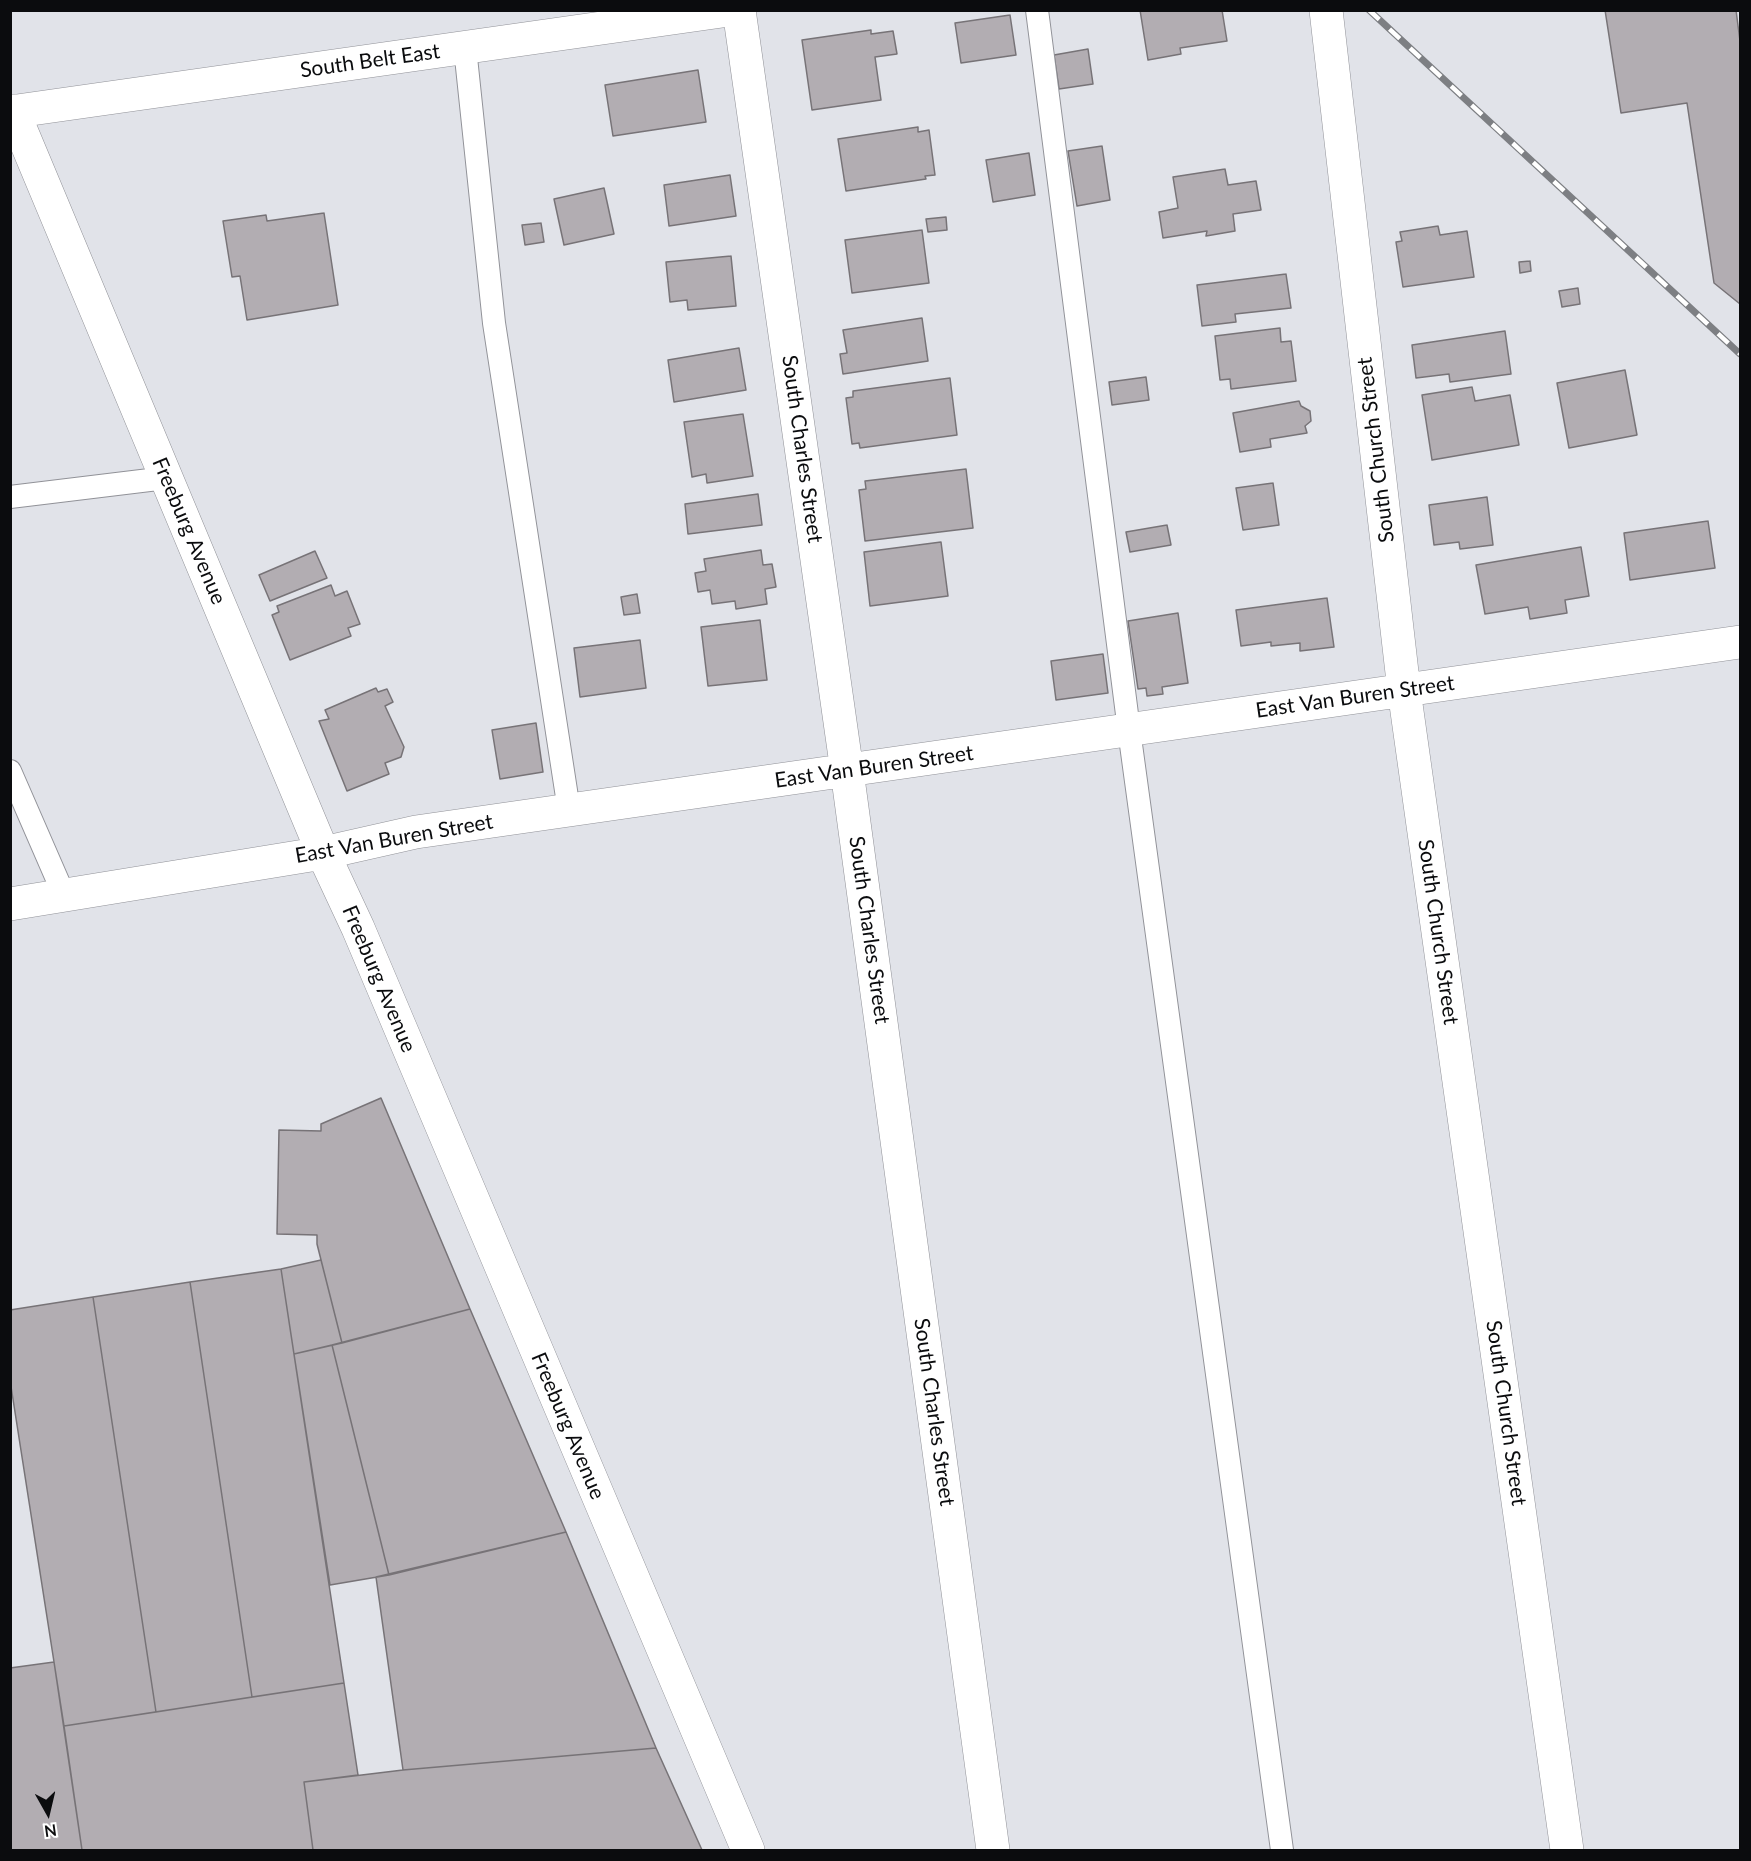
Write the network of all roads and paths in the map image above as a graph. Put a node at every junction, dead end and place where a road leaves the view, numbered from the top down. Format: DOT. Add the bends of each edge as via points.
graph roads {
  1 [pos="729,10"];
  2 [pos="740,10"];
  3 [pos="1037,10"];
  4 [pos="1326,10"];
  5 [pos="674,14"];
  6 [pos="465,48"];
  7 [pos="11,110"];
  8 [pos="166,478"];
  9 [pos="10,497"];
  10 [pos="1740,647"];
  11 [pos="1404,690"];
  12 [pos="1129,730"];
  13 [pos="10,771"];
  14 [pos="847,771"];
  15 [pos="569,810"];
  16 [pos="323,853"];
  17 [pos="64,895"];
  18 [pos="10,904"];
  19 [pos="748,1851"];
  20 [pos="993,1851"];
  21 [pos="1282,1851"];
  22 [pos="1567,1851"];
  1 -- 5 [label="street, South Belt East"];
  2 -- 14 [label="street, South Charles Street"];
  3 -- 12 [label="lane"];
  4 -- 11 [label="street, South Church Street"];
  5 -- 6 [label="street, South Belt East"];
  6 -- 7 [label="street, South Belt East"];
  6 -- 15 [label="lane" via="494,323"];
  7 -- 8 [label="street, Freeburg Avenue"];
  8 -- 9 [label="lane"];
  8 -- 16 [label="street, Freeburg Avenue"];
  10 -- 11 [label="street, East Van Buren Street"];
  11 -- 12 [label="street, East Van Buren Street"];
  11 -- 22 [label="street, South Church Street"];
  12 -- 14 [label="street, East Van Buren Street"];
  12 -- 21 [label="lane"];
  13 -- 17 [label="lane"];
  14 -- 15 [label="street, East Van Buren Street"];
  14 -- 20 [label="street, South Charles Street"];
  15 -- 16 [label="street, East Van Buren Street" via="416,832"];
  16 -- 17 [label="street, East Van Buren Street"];
  16 -- 19 [label="street, Freeburg Avenue"];
  17 -- 18 [label="street, East Van Buren Street"];
}
